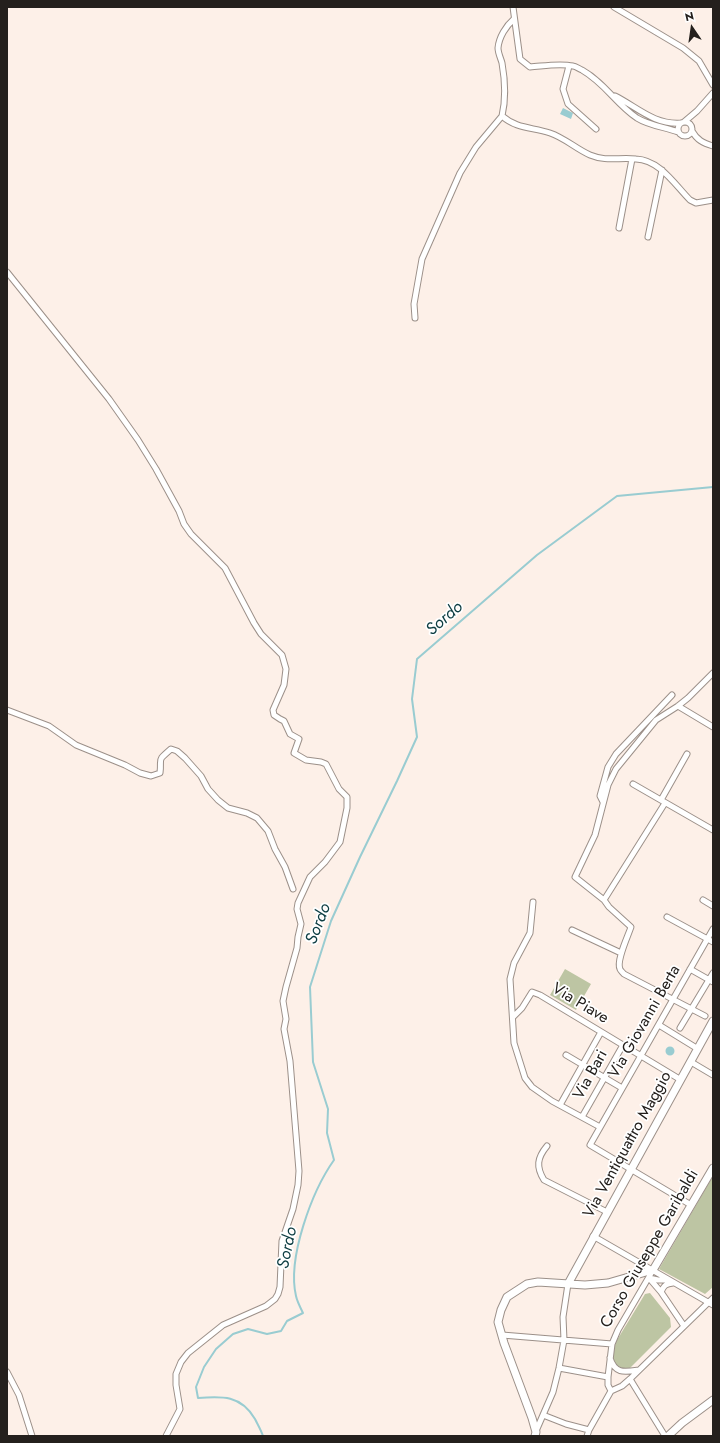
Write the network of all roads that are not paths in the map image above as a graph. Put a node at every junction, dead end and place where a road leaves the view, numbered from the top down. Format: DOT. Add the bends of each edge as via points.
graph roads {
  1 [pos="513,7"];
  2 [pos="614,7"];
  3 [pos="514,19"];
  4 [pos="569,66"];
  5 [pos="713,84"];
  6 [pos="713,93"];
  7 [pos="614,96"];
  8 [pos="697,112"];
  9 [pos="502,116"];
  10 [pos="682,122"];
  11 [pos="596,129"];
  12 [pos="692,129"];
  13 [pos="678,132"];
  14 [pos="713,146"];
  15 [pos="632,159"];
  16 [pos="662,170"];
  17 [pos="713,200"];
  18 [pos="619,228"];
  19 [pos="648,237"];
  20 [pos="7,272"];
  21 [pos="415,318"];
  22 [pos="713,673"];
  23 [pos="672,695"];
  24 [pos="678,706"];
  25 [pos="7,710"];
  26 [pos="713,727"];
  27 [pos="687,754"];
  28 [pos="634,784"];
  29 [pos="663,801"];
  30 [pos="603,802"];
  31 [pos="713,830"];
  32 [pos="293,889"];
  33 [pos="604,900"];
  34 [pos="703,900"];
  35 [pos="533,902"];
  36 [pos="713,906"];
  37 [pos="667,917"];
  38 [pos="713,929"];
  39 [pos="572,930"];
  40 [pos="707,939"];
  41 [pos="713,942"];
  42 [pos="621,953"];
  43 [pos="690,970"];
  44 [pos="713,973"];
  45 [pos="711,981"];
  46 [pos="673,999"];
  47 [pos="692,1009"];
  48 [pos="705,1016"];
  49 [pos="512,1017"];
  50 [pos="713,1021"];
  51 [pos="659,1025"];
  52 [pos="680,1028"];
  53 [pos="602,1032"];
  54 [pos="623,1045"];
  55 [pos="698,1048"];
  56 [pos="566,1055"];
  57 [pos="641,1055"];
  58 [pos="691,1062"];
  59 [pos="583,1065"];
  60 [pos="713,1075"];
  61 [pos="604,1078"];
  62 [pos="681,1080"];
  63 [pos="622,1088"];
  64 [pos="560,1105"];
  65 [pos="582,1117"];
  66 [pos="600,1127"];
  67 [pos="547,1146"];
  68 [pos="713,1168"];
  69 [pos="632,1169"];
  70 [pos="691,1205"];
  71 [pos="607,1212"];
  72 [pos="594,1236"];
  73 [pos="653,1270"];
  74 [pos="649,1278"];
  75 [pos="671,1281"];
  76 [pos="568,1284"];
  77 [pos="660,1292"];
  78 [pos="713,1298"];
  79 [pos="710,1303"];
  80 [pos="684,1326"];
  81 [pos="502,1335"];
  82 [pos="564,1340"];
  83 [pos="612,1344"];
  84 [pos="610,1355"];
  85 [pos="559,1368"];
  86 [pos="638,1370"];
  87 [pos="7,1372"];
  88 [pos="608,1377"];
  89 [pos="630,1379"];
  90 [pos="611,1391"];
  91 [pos="713,1400"];
  92 [pos="542,1415"];
  93 [pos="589,1430"];
  94 [pos="536,1434"];
  95 [pos="32,1436"];
  96 [pos="166,1436"];
  97 [pos="587,1436"];
  98 [pos="665,1436"];
  99 [pos="668,1436"];
  1 -- 3 [label="street"];
  2 -- 5 [label="street" via="684,48 699,61"];
  3 -- 4 [label="street" via="520,59 530,67"];
  3 -- 9 [label="street" via="508,24 498,49 504,80"];
  4 -- 7 [label="street" via="591,75"];
  4 -- 11 [label="street" via="564,90 568,104"];
  6 -- 8 [label="street"];
  7 -- 10 [label="street" via="658,121"];
  7 -- 13 [label="street" via="639,119"];
  8 -- 10 [label="street"];
  8 -- 12 [label="street"];
  9 -- 15 [label="street" via="514,124 559,136 590,155 613,160"];
  9 -- 21 [label="street" via="476,147 460,173 422,259 414,304"];
  10 -- 12 [label="street" via="688,122"];
  10 -- 13 [label="street" via="678,126"];
  12 -- 13 [label="street" via="689,135 684,136"];
  12 -- 14 [label="street" via="698,139"];
  15 -- 16 [label="street" via="644,160"];
  15 -- 18 [label="street"];
  16 -- 17 [label="street" via="690,200 696,203"];
  16 -- 19 [label="street"];
  20 -- 96 [label="street" via="109,399 156,469 184,524 225,568 261,634 282,655 286,669 284,685 273,710 274,715 284,721 290,734 299,739 294,753 306,760 326,764 339,789 347,797 340,842 310,877 298,903 301,924 283,1001 299,1171 293,1209 282,1241 280,1287 274,1299 266,1306 223,1325 188,1353 181,1362 176,1374 180,1409"];
  22 -- 24 [label="street"];
  23 -- 30 [label="street" via="616,754 608,767 600,796"];
  24 -- 26 [label="street"];
  24 -- 30 [label="street" via="656,720 629,752 616,769"];
  25 -- 32 [label="street" via="49,726 76,745 146,775 160,773 161,757 171,749 177,751 201,776 218,800 228,808 252,815 265,827"];
  27 -- 29 [label="street"];
  28 -- 29 [label="street"];
  29 -- 31 [label="street"];
  29 -- 33 [label="street"];
  30 -- 33 [label="street" via="595,834 575,877"];
  33 -- 42 [label="street" via="631,927"];
  34 -- 36 [label="street"];
  35 -- 49 [label="street" via="530,933 514,963 510,979"];
  37 -- 40 [label="street"];
  38 -- 40 [label="street, Via Giovanni Berta"];
  39 -- 42 [label="street"];
  40 -- 41 [label="street"];
  40 -- 43 [label="street, Via Giovanni Berta"];
  42 -- 46 [label="street" via="619,965 624,974"];
  43 -- 45 [label="street"];
  43 -- 46 [label="street, Via Giovanni Berta"];
  44 -- 45 [label="street"];
  45 -- 47 [label="street"];
  46 -- 47 [label="street"];
  46 -- 51 [label="street, Via Giovanni Berta"];
  47 -- 48 [label="street"];
  47 -- 52 [label="street"];
  49 -- 53 [label="street, Via Piave" via="522,1008 532,992"];
  49 -- 64 [label="street" via="514,1043 525,1078 532,1087"];
  50 -- 55 [label="main road, Via Ventiquattro Maggio"];
  51 -- 55 [label="street"];
  51 -- 57 [label="street, Via Giovanni Berta"];
  53 -- 54 [label="street, Via Piave"];
  53 -- 59 [label="street"];
  54 -- 57 [label="street, Via Piave"];
  54 -- 61 [label="street, Via Bari"];
  55 -- 58 [label="main road, Via Ventiquattro Maggio"];
  56 -- 59 [label="street"];
  57 -- 62 [label="street, Via Piave"];
  57 -- 63 [label="street, Via Giovanni Berta"];
  58 -- 60 [label="street"];
  58 -- 62 [label="main road, Via Ventiquattro Maggio"];
  59 -- 61 [label="street"];
  59 -- 64 [label="street"];
  61 -- 63 [label="street"];
  61 -- 65 [label="street, Via Bari"];
  62 -- 69 [label="main road, Via Ventiquattro Maggio"];
  63 -- 66 [label="street, Via Giovanni Berta"];
  64 -- 65 [label="street"];
  65 -- 66 [label="street"];
  66 -- 69 [label="street, Via Giovanni Berta" via="590,1145"];
  67 -- 71 [label="street" via="540,1154 539,1171 544,1180"];
  68 -- 70 [label="main road, Corso Giuseppe Garibaldi"];
  69 -- 70 [label="street"];
  69 -- 71 [label="main road, Via Ventiquattro Maggio"];
  70 -- 73 [label="main road, Corso Giuseppe Garibaldi"];
  71 -- 72 [label="main road, Via Ventiquattro Maggio"];
  72 -- 73 [label="street"];
  72 -- 76 [label="main road, Via Ventiquattro Maggio"];
  73 -- 74 [label="street, Corso Giuseppe Garibaldi"];
  73 -- 75 [label="street"];
  73 -- 76 [label="main road" via="608,1283"];
  74 -- 75 [label="street"];
  74 -- 77 [label="street"];
  74 -- 83 [label="street, Corso Giuseppe Garibaldi"];
  75 -- 77 [label="street" via="663,1286"];
  75 -- 79 [label="street"];
  76 -- 81 [label="main road" via="527,1284 507,1297 498,1322"];
  76 -- 82 [label="street" via="563,1317"];
  77 -- 80 [label="street"];
  78 -- 79 [label="street"];
  79 -- 80 [label="street"];
  80 -- 86 [label="street"];
  81 -- 82 [label="street"];
  81 -- 94 [label="main road"];
  82 -- 83 [label="street"];
  82 -- 85 [label="street"];
  83 -- 84 [label="street, Corso Giuseppe Garibaldi"];
  84 -- 86 [label="street" via="617,1370"];
  84 -- 88 [label="street, Corso Giuseppe Garibaldi"];
  85 -- 88 [label="street"];
  85 -- 92 [label="street" via="553,1392"];
  86 -- 89 [label="street"];
  87 -- 95 [label="street" via="19,1395"];
  88 -- 90 [label="street, Corso Giuseppe Garibaldi"];
  89 -- 90 [label="street"];
  89 -- 98 [label="street"];
  90 -- 93 [label="street"];
  91 -- 99 [label="main road"];
  92 -- 93 [label="street"];
  92 -- 94 [label="street"];
  93 -- 97 [label="street"];
}
